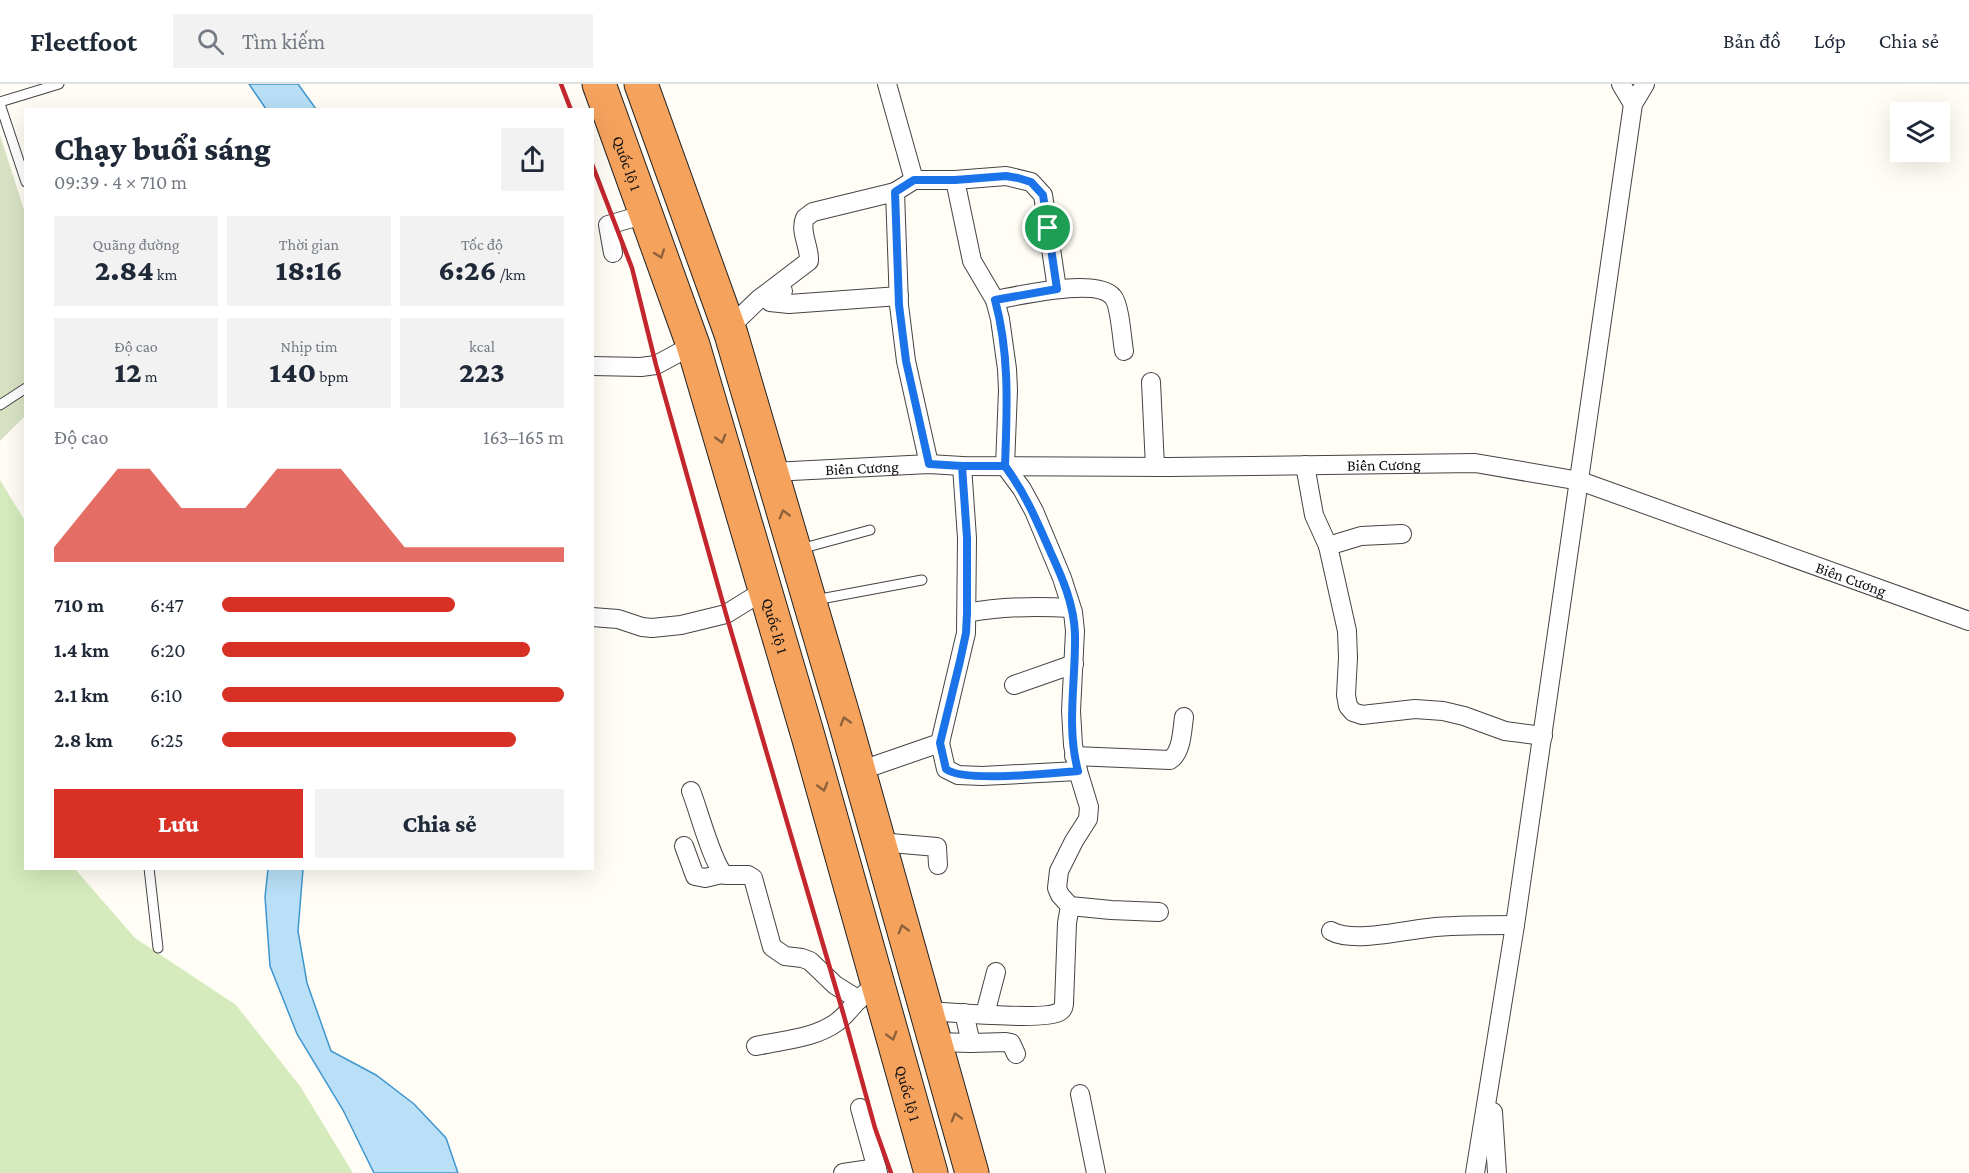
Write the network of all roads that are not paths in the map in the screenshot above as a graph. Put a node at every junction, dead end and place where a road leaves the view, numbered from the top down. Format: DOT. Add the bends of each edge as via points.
graph roads {
  1 [pos="59,84"];
  2 [pos="599,84"];
  3 [pos="887,84"];
  4 [pos="1621,84"];
  5 [pos="1645,84"];
  6 [pos="644,94"];
  7 [pos="0,103"];
  8 [pos="1634,104"];
  9 [pos="612,120"];
  10 [pos="24,176"];
  11 [pos="914,180"];
  12 [pos="955,180"];
  13 [pos="895,192"];
  14 [pos="646,214"];
  15 [pos="613,253"];
  16 [pos="809,272"];
  17 [pos="1057,289"];
  18 [pos="899,296"];
  19 [pos="995,300"];
  20 [pos="729,328"];
  21 [pos="693,345"];
  22 [pos="1124,351"];
  23 [pos="594,366"];
  24 [pos="1151,382"];
  25 [pos="24,389"];
  26 [pos="0,405"];
  27 [pos="929,464"];
  28 [pos="1305,465"];
  29 [pos="962,466"];
  30 [pos="1005,466"];
  31 [pos="1155,467"];
  32 [pos="772,472"];
  33 [pos="1580,481"];
  34 [pos="870,530"];
  35 [pos="1402,534"];
  36 [pos="1328,546"];
  37 [pos="795,550"];
  38 [pos="922,580"];
  39 [pos="765,590"];
  40 [pos="810,601"];
  41 [pos="1071,608"];
  42 [pos="967,613"];
  43 [pos="594,617"];
  44 [pos="1969,621"];
  45 [pos="1074,664"];
  46 [pos="1014,685"];
  47 [pos="1184,717"];
  48 [pos="1543,736"];
  49 [pos="940,743"];
  50 [pos="1076,764"];
  51 [pos="859,771"];
  52 [pos="691,791"];
  53 [pos="879,842"];
  54 [pos="684,846"];
  55 [pos="938,865"];
  56 [pos="149,870"];
  57 [pos="722,874"];
  58 [pos="1070,906"];
  59 [pos="1159,912"];
  60 [pos="1515,925"];
  61 [pos="1331,931"];
  62 [pos="158,948"];
  63 [pos="996,972"];
  64 [pos="868,992"];
  65 [pos="926,1011"];
  66 [pos="964,1013"];
  67 [pos="985,1014"];
  68 [pos="935,1042"];
  69 [pos="971,1043"];
  70 [pos="756,1046"];
  71 [pos="1016,1054"];
  72 [pos="1491,1077"];
  73 [pos="1080,1094"];
  74 [pos="860,1108"];
  75 [pos="878,1171"];
  76 [pos="843,1173"];
  77 [pos="931,1173"];
  78 [pos="972,1173"];
  79 [pos="1096,1173"];
  80 [pos="1475,1173"];
  81 [pos="1497,1173"];
  1 -- 7 [label="lane"];
  2 -- 9 [label="highway, Quốc lộ 1"];
  3 -- 11 [label="street"];
  4 -- 8 [label="street"];
  5 -- 8 [label="street"];
  6 -- 9 [label="highway"];
  6 -- 20 [label="highway"];
  7 -- 10 [label="lane"];
  8 -- 33 [label="street"];
  9 -- 14 [label="highway, Quốc lộ 1"];
  11 -- 12 [label="street"];
  11 -- 13 [label="street"];
  12 -- 17 [label="street" via="1006,176 1031,182 1039,189"];
  12 -- 19 [label="street" via="972,261"];
  13 -- 18 [label="street"];
  13 -- 20 [label="street" via="813,212 805,218 802,227 809,261"];
  14 -- 15 [label="street" via="608,225"];
  14 -- 21 [label="highway, Quốc lộ 1, one-way"];
  16 -- 18 [label="street" via="770,302"];
  17 -- 19 [label="street"];
  17 -- 22 [label="street" via="1096,289 1114,297"];
  18 -- 27 [label="street" via="906,361"];
  19 -- 30 [label="street" via="1007,369"];
  20 -- 32 [label="highway"];
  21 -- 23 [label="street" via="656,365"];
  21 -- 39 [label="highway, Quốc lộ 1, one-way"];
  24 -- 31 [label="street"];
  25 -- 26 [label="lane"];
  27 -- 29 [label="street, Biên Cương"];
  27 -- 32 [label="street, Biên Cương"];
  28 -- 31 [label="street, Biên Cương"];
  28 -- 33 [label="street, Biên Cương" via="1475,463"];
  28 -- 36 [label="street" via="1314,514"];
  29 -- 30 [label="street, Biên Cương"];
  29 -- 42 [label="street"];
  30 -- 31 [label="street, Biên Cương"];
  30 -- 41 [label="street" via="1034,511"];
  37 -- 32 [label="highway, one-way"];
  33 -- 44 [label="street, Biên Cương"];
  33 -- 48 [label="street"];
  34 -- 37 [label="lane"];
  35 -- 36 [label="street" via="1361,536"];
  36 -- 48 [label="street" via="1347,631 1346,695 1353,712 1362,715 1415,709 1443,711 1505,731"];
  37 -- 40 [label="highway"];
  38 -- 40 [label="lane"];
  39 -- 43 [label="street" via="726,614 681,625 652,628"];
  39 -- 64 [label="highway, Quốc lộ 1, one-way"];
  51 -- 40 [label="highway, one-way"];
  41 -- 42 [label="street" via="1013,606"];
  41 -- 45 [label="street"];
  42 -- 49 [label="street" via="966,633"];
  45 -- 46 [label="street"];
  45 -- 50 [label="street" via="1071,711"];
  47 -- 50 [label="street" via="1178,750 1170,760"];
  48 -- 60 [label="street"];
  49 -- 50 [label="street" via="946,769 958,775 982,776"];
  49 -- 51 [label="street"];
  50 -- 58 [label="street" via="1089,814 1057,880 1060,895"];
  51 -- 53 [label="highway"];
  52 -- 57 [label="street"];
  53 -- 55 [label="street" via="937,847"];
  65 -- 53 [label="highway, one-way"];
  54 -- 57 [label="street" via="695,876"];
  56 -- 62 [label="lane"];
  57 -- 64 [label="street" via="753,878 772,946 785,956 810,961 835,985"];
  58 -- 59 [label="street"];
  58 -- 67 [label="street" via="1063,1009 1043,1015"];
  60 -- 61 [label="street" via="1435,927 1379,935 1340,936"];
  60 -- 72 [label="street"];
  63 -- 67 [label="street"];
  64 -- 70 [label="street" via="827,1029"];
  64 -- 77 [label="highway, Quốc lộ 1, one-way"];
  65 -- 66 [label="street"];
  65 -- 68 [label="highway"];
  66 -- 67 [label="street"];
  66 -- 69 [label="street"];
  68 -- 69 [label="street"];
  78 -- 68 [label="highway, one-way"];
  69 -- 71 [label="street" via="1011,1043"];
  72 -- 80 [label="street"];
  72 -- 81 [label="street"];
  73 -- 79 [label="street"];
  74 -- 75 [label="street"];
  75 -- 76 [label="street"];
}
